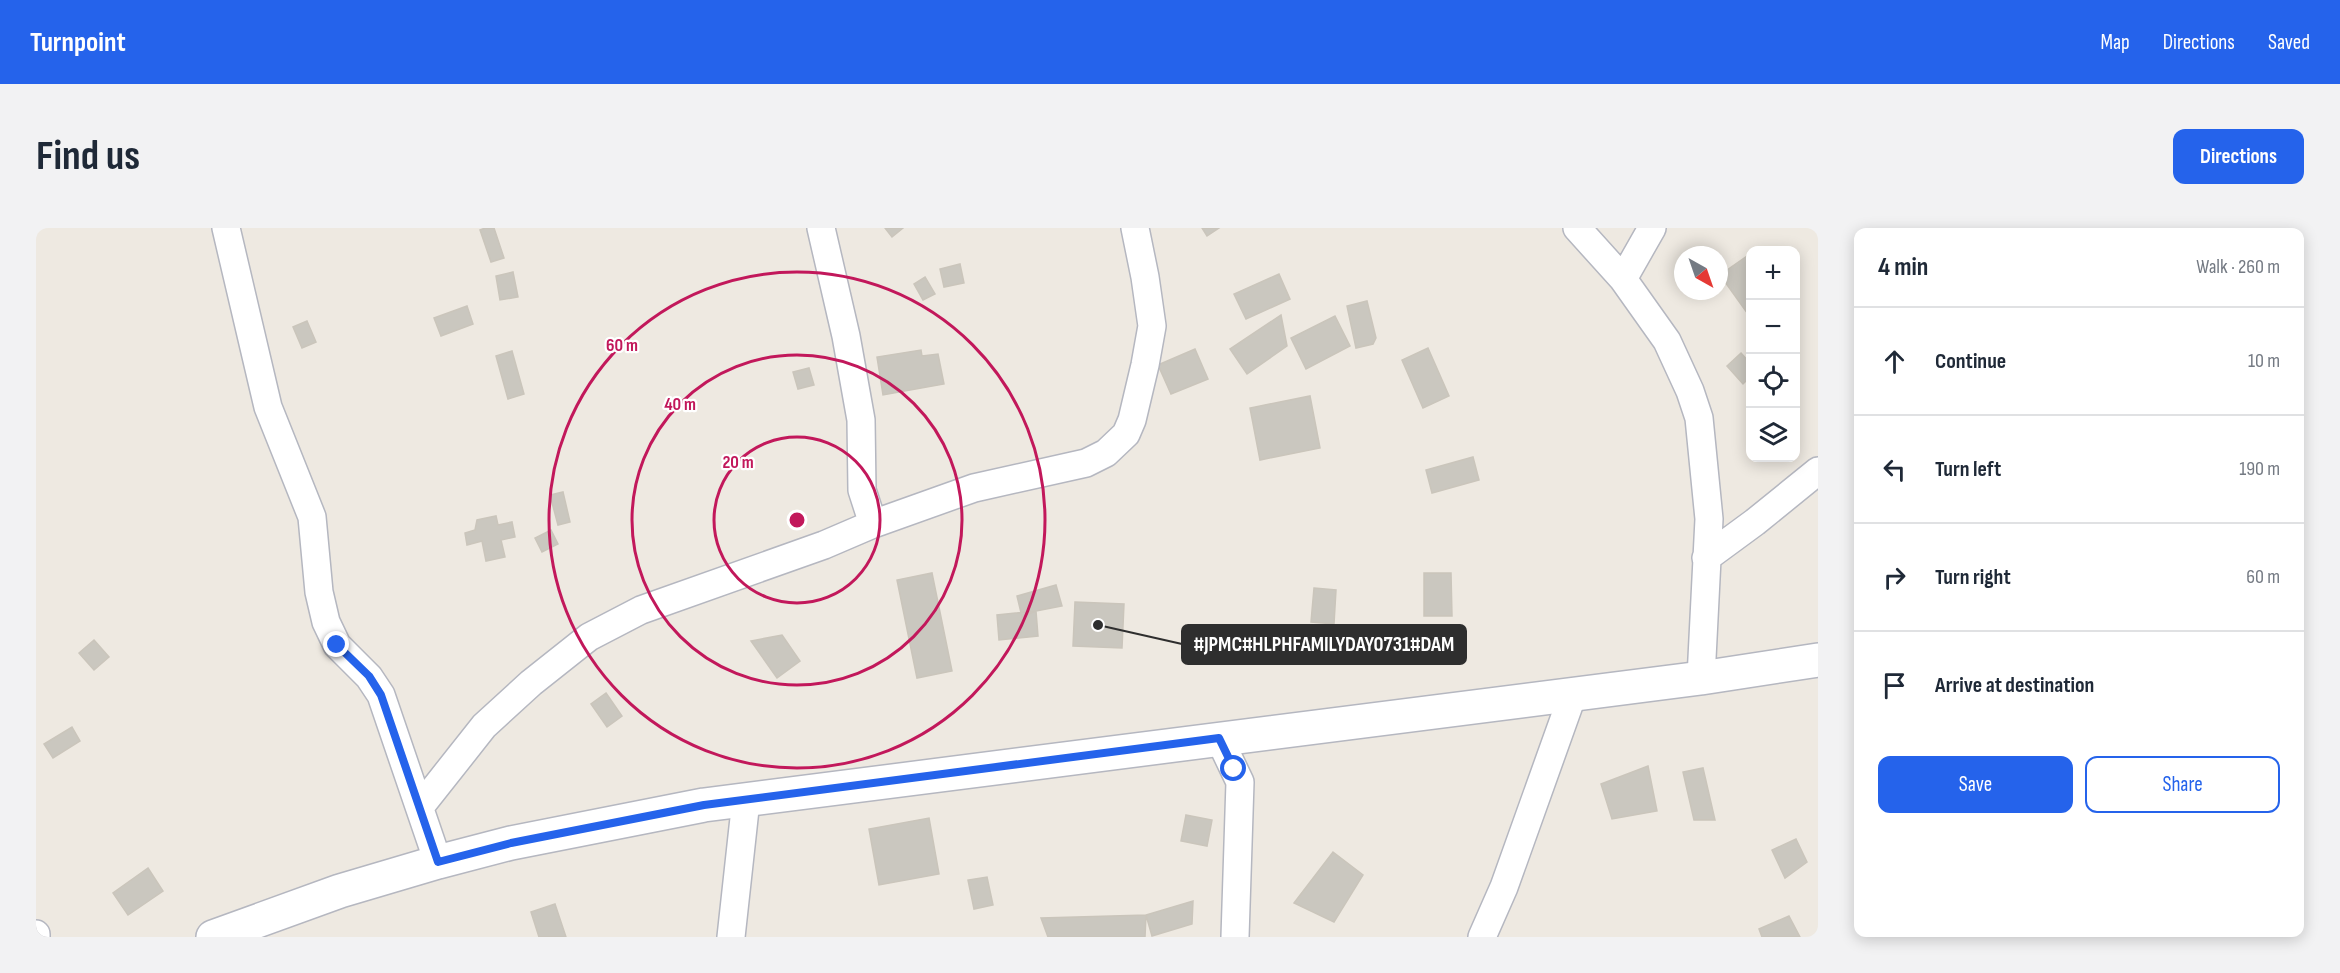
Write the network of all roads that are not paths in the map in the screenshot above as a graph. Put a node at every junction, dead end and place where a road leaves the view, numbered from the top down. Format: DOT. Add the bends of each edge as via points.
graph roads {
  1 [pos="226,228"];
  2 [pos="821,228"];
  3 [pos="1135,228"];
  4 [pos="1577,228"];
  5 [pos="1652,228"];
  6 [pos="1623,279"];
  7 [pos="1818,471"];
  8 [pos="873,524"];
  9 [pos="1706,558"];
  10 [pos="1818,660"];
  11 [pos="1701,678"];
  12 [pos="1573,694"];
  13 [pos="1219,738"];
  14 [pos="746,800"];
  15 [pos="420,807"];
  16 [pos="438,862"];
  17 [pos="213,937"];
  18 [pos="731,937"];
  19 [pos="1236,937"];
  20 [pos="1482,937"];
  1 -- 15 [label="street" via="268,407 312,517 326,622 337,645 369,676 381,695"];
  2 -- 8 [label="street" via="861,420 862,490"];
  3 -- 8 [label="street" via="1152,326 1137,403 1126,434 1106,453 1086,463 974,488"];
  4 -- 6 [label="street"];
  5 -- 6 [label="street"];
  6 -- 9 [label="street" via="1667,341 1699,418 1709,519"];
  7 -- 9 [label="street"];
  8 -- 15 [label="street" via="641,610 589,637 484,726"];
  9 -- 11 [label="street"];
  10 -- 11 [label="street"];
  11 -- 12 [label="street"];
  12 -- 13 [label="street"];
  12 -- 20 [label="street" via="1504,887"];
  13 -- 14 [label="street"];
  13 -- 19 [label="street" via="1240,782"];
  14 -- 16 [label="street" via="511,843"];
  14 -- 18 [label="street"];
  15 -- 16 [label="street"];
  16 -- 17 [label="street" via="340,891"];
}
